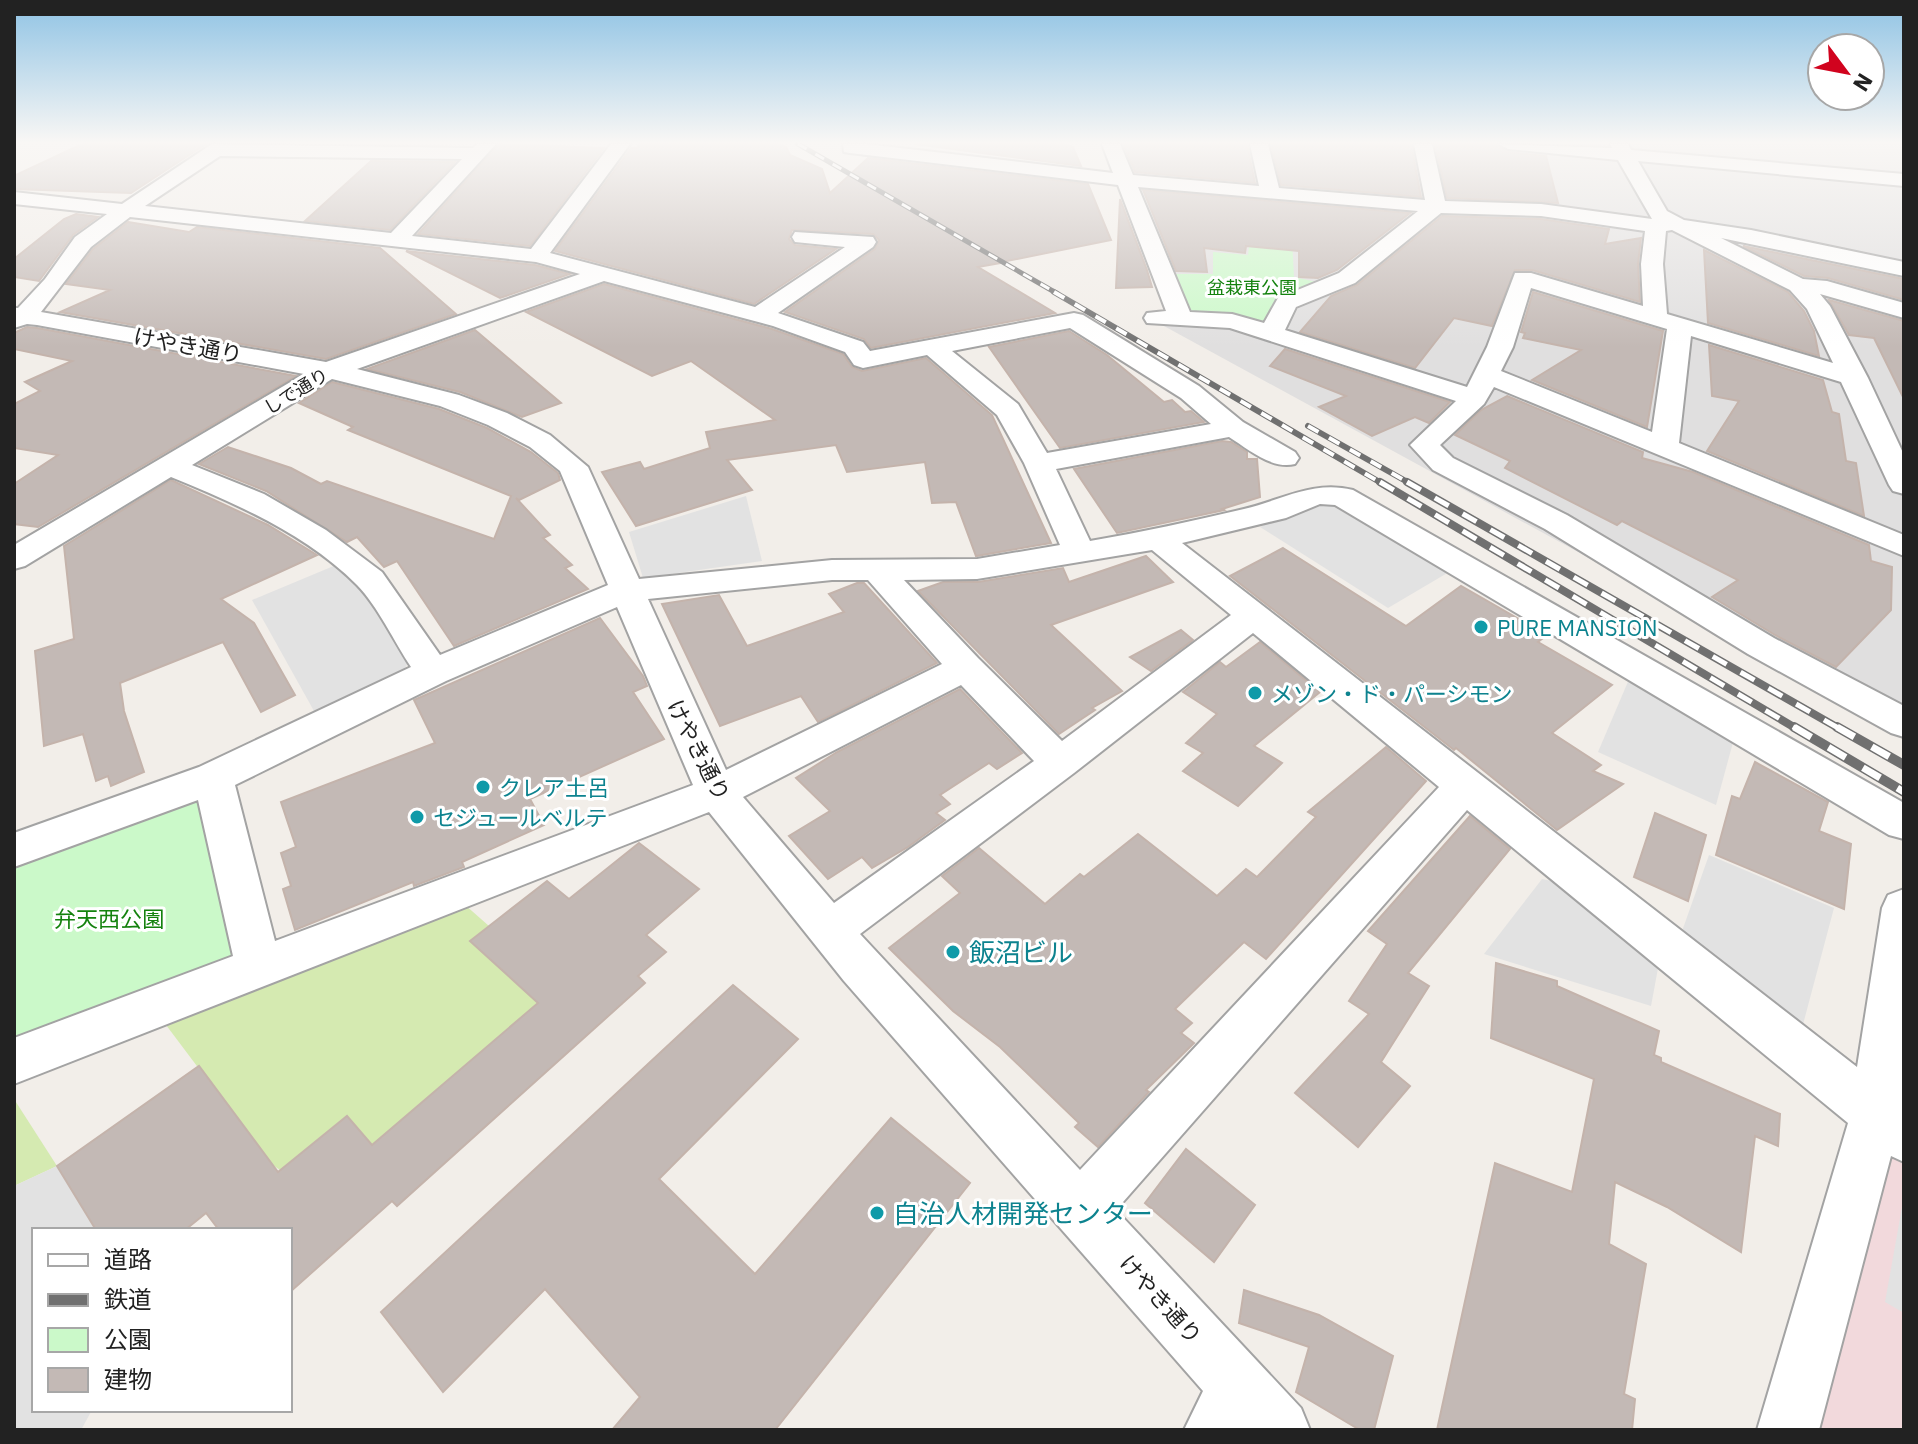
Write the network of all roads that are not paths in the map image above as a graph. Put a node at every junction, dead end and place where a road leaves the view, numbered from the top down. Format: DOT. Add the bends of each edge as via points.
graph roads {
  1 [pos="123,211"];
  2 [pos="138,211"];
  3 [pos="423,211"];
  4 [pos="570,211"];
  5 [pos="1134,211"];
  6 [pos="1431,211"];
  7 [pos="1552,211"];
  8 [pos="1655,211"];
  9 [pos="1664,225"];
  10 [pos="803,237"];
  11 [pos="397,239"];
  12 [pos="537,256"];
  13 [pos="1904,269"];
  14 [pos="602,274"];
  15 [pos="1798,285"];
  16 [pos="1904,311"];
  17 [pos="759,315"];
  18 [pos="17,317"];
  19 [pos="1668,322"];
  20 [pos="1271,333"];
  21 [pos="931,346"];
  22 [pos="329,370"];
  23 [pos="1855,378"];
  24 [pos="1481,386"];
  25 [pos="1233,428"];
  26 [pos="1664,446"];
  27 [pos="1285,458"];
  28 [pos="1039,463"];
  29 [pos="170,466"];
  30 [pos="1904,485"];
  31 [pos="1158,539"];
  32 [pos="1904,546"];
  33 [pos="20,549"];
  34 [pos="1079,551"];
  35 [pos="877,570"];
  36 [pos="625,591"];
  37 [pos="1255,614"];
  38 [pos="965,667"];
  39 [pos="433,672"];
  40 [pos="1904,723"];
  41 [pos="1060,763"];
  42 [pos="213,778"];
  43 [pos="1465,785"];
  44 [pos="716,793"];
  45 [pos="1904,823"];
  46 [pos="14,850"];
  47 [pos="1904,908"];
  48 [pos="831,930"];
  49 [pos="259,969"];
  50 [pos="14,1061"];
  51 [pos="1890,1125"];
  52 [pos="1080,1210"];
  53 [pos="1227,1407"];
  54 [pos="1279,1430"];
  55 [pos="1788,1430"];
  1 -- 18 [label="street" via="83,242 53,284"];
  2 -- 11 [label="street"];
  3 -- 11 [label="street"];
  4 -- 12 [label="street"];
  5 -- 20 [label="street" via="1168,318 1232,321"];
  6 -- 20 [label="street" via="1347,278 1286,303"];
  7 -- 9 [label="street"];
  8 -- 9 [label="street"];
  9 -- 13 [label="street"];
  9 -- 15 [label="street"];
  9 -- 19 [label="street" via="1652,264"];
  10 -- 17 [label="street" via="865,242"];
  11 -- 12 [label="street"];
  12 -- 14 [label="street"];
  14 -- 17 [label="street"];
  14 -- 22 [label="street, しで通り"];
  15 -- 16 [label="street"];
  15 -- 23 [label="street" via="1818,306"];
  17 -- 21 [label="street" via="854,347 863,360"];
  18 -- 22 [label="street, けやき通り"];
  19 -- 23 [label="street"];
  19 -- 24 [label="street" via="1523,278"];
  19 -- 26 [label="street"];
  20 -- 24 [label="street"];
  21 -- 25 [label="street" via="1074,320 1190,392"];
  21 -- 28 [label="street" via="1008,410"];
  22 -- 29 [label="street, しで通り"];
  22 -- 36 [label="street, けやき通り" via="458,406 555,449 573,467"];
  23 -- 30 [label="street"];
  24 -- 26 [label="street"];
  24 -- 40 [label="street" via="1424,445 1443,464 1556,522 1761,646"];
  25 -- 27 [label="street"];
  25 -- 28 [label="street"];
  26 -- 32 [label="street"];
  28 -- 34 [label="street"];
  29 -- 33 [label="street, しで通り"];
  29 -- 39 [label="street" via="253,500 315,537 370,579"];
  31 -- 34 [label="street"];
  31 -- 37 [label="street"];
  31 -- 45 [label="street" via="1275,511 1316,495 1342,496"];
  34 -- 35 [label="street" via="977,569"];
  35 -- 36 [label="street"];
  35 -- 38 [label="street"];
  36 -- 39 [label="street"];
  36 -- 44 [label="street, けやき通り"];
  37 -- 41 [label="street"];
  37 -- 43 [label="street"];
  38 -- 41 [label="street"];
  38 -- 44 [label="street"];
  39 -- 42 [label="street"];
  41 -- 48 [label="street"];
  42 -- 46 [label="street"];
  42 -- 49 [label="street"];
  43 -- 51 [label="street"];
  43 -- 52 [label="street"];
  44 -- 48 [label="street, けやき通り"];
  44 -- 49 [label="street"];
  47 -- 51 [label="street"];
  48 -- 52 [label="street, けやき通り"];
  49 -- 50 [label="street"];
  51 -- 55 [label="street"];
  52 -- 53 [label="street, けやき通り"];
  53 -- 54 [label="street, けやき通り"];
}
